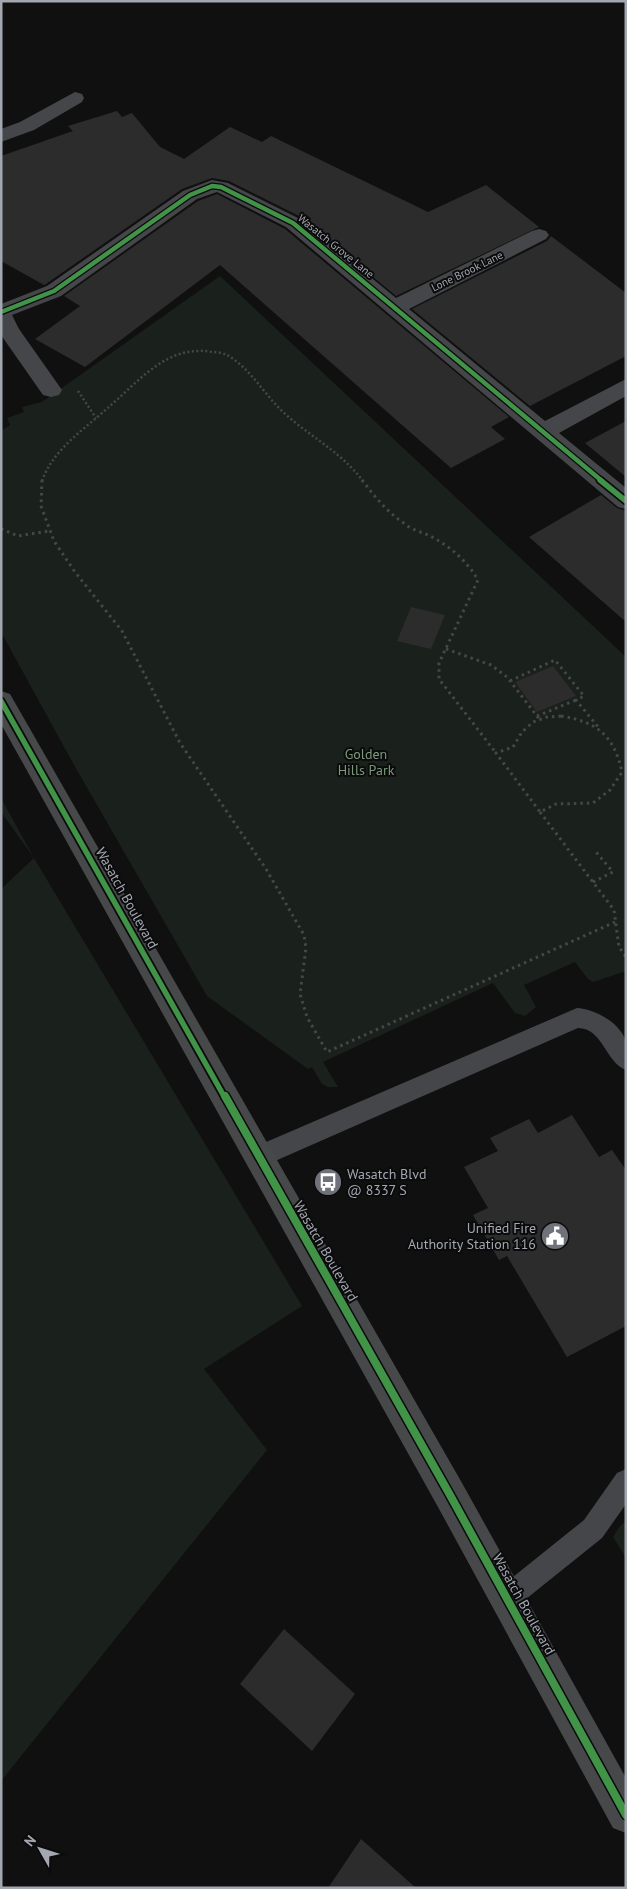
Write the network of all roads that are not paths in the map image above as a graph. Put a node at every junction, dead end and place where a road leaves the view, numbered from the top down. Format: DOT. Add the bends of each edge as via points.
graph roads {
  1 [pos="75,98"];
  2 [pos="1,136"];
  3 [pos="539,236"];
  4 [pos="395,307"];
  5 [pos="1,313"];
  6 [pos="626,386"];
  7 [pos="50,390"];
  8 [pos="543,432"];
  9 [pos="626,501"];
  10 [pos="1,700"];
  11 [pos="626,1060"];
  12 [pos="258,1157"];
  13 [pos="626,1482"];
  14 [pos="507,1598"];
  15 [pos="626,1815"];
  1 -- 2 [label="street" via="27,126"];
  3 -- 4 [label="street, Lone Brook Lane"];
  4 -- 5 [label="street, Wasatch Grove Lane" via="293,223 231,190 212,186 190,195 54,291"];
  4 -- 8 [label="street, Wasatch Grove Lane"];
  5 -- 7 [label="street" via="9,331"];
  6 -- 8 [label="street"];
  8 -- 9 [label="street, Wasatch Grove Lane"];
  10 -- 12 [label="main road, Wasatch Boulevard"];
  11 -- 12 [label="lane" via="599,1024 584,1017 577,1018"];
  12 -- 14 [label="main road, Wasatch Boulevard"];
  13 -- 14 [label="lane" via="593,1529"];
  14 -- 15 [label="main road, Wasatch Boulevard"];
}
